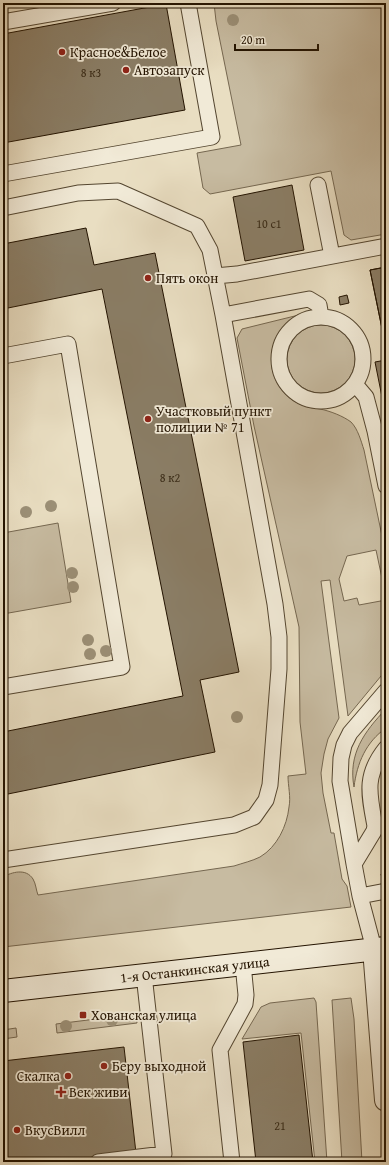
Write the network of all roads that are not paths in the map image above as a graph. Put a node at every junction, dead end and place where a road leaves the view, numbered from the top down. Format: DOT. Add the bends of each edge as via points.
graph roads {
  1 [pos="113,3"];
  2 [pos="188,3"];
  3 [pos="29,10"];
  4 [pos="3,22"];
  5 [pos="3,174"];
  6 [pos="318,184"];
  7 [pos="3,208"];
  8 [pos="386,246"];
  9 [pos="332,256"];
  10 [pos="215,276"];
  11 [pos="223,315"];
  12 [pos="321,317"];
  13 [pos="3,356"];
  14 [pos="355,384"];
  15 [pos="386,486"];
  16 [pos="3,687"];
  17 [pos="386,691"];
  18 [pos="386,748"];
  19 [pos="3,860"];
  20 [pos="354,864"];
  21 [pos="386,891"];
  22 [pos="360,896"];
  23 [pos="380,949"];
  24 [pos="243,964"];
  25 [pos="144,975"];
  26 [pos="3,991"];
  27 [pos="386,1100"];
  28 [pos="98,1162"];
  29 [pos="232,1162"];
  1 -- 3 [label="lane"];
  2 -- 5 [label="lane" via="212,137"];
  3 -- 4 [label="lane"];
  6 -- 9 [label="lane"];
  7 -- 10 [label="lane" via="78,193 118,191 197,226 210,250"];
  8 -- 9 [label="lane"];
  9 -- 10 [label="lane"];
  10 -- 11 [label="lane"];
  11 -- 12 [label="lane" via="309,299 318,306"];
  11 -- 19 [label="lane" via="279,637 270,785 266,800 254,817 234,825"];
  12 -- 14 [label="lane" via="334,319 346,325 361,346 361,373"];
  12 -- 14 [label="lane" via="308,319 296,325 287,334 281,346 279,359 281,372 287,384 296,394 321,402 334,400"];
  13 -- 16 [label="lane" via="68,344 122,667"];
  14 -- 15 [label="lane" via="366,397 376,430"];
  17 -- 20 [label="lane" via="350,732 341,758 340,781"];
  18 -- 20 [label="lane" via="379,757 370,779 374,831"];
  20 -- 22 [label="lane"];
  21 -- 22 [label="lane"];
  22 -- 23 [label="lane"];
  23 -- 24 [label="street, 1-я Останкинская улица"];
  23 -- 27 [label="street"];
  24 -- 25 [label="street, 1-я Останкинская улица"];
  24 -- 29 [label="lane" via="245,1004 220,1050"];
  25 -- 26 [label="street, 1-я Останкинская улица"];
  25 -- 28 [label="lane" via="164,1154"];
}
